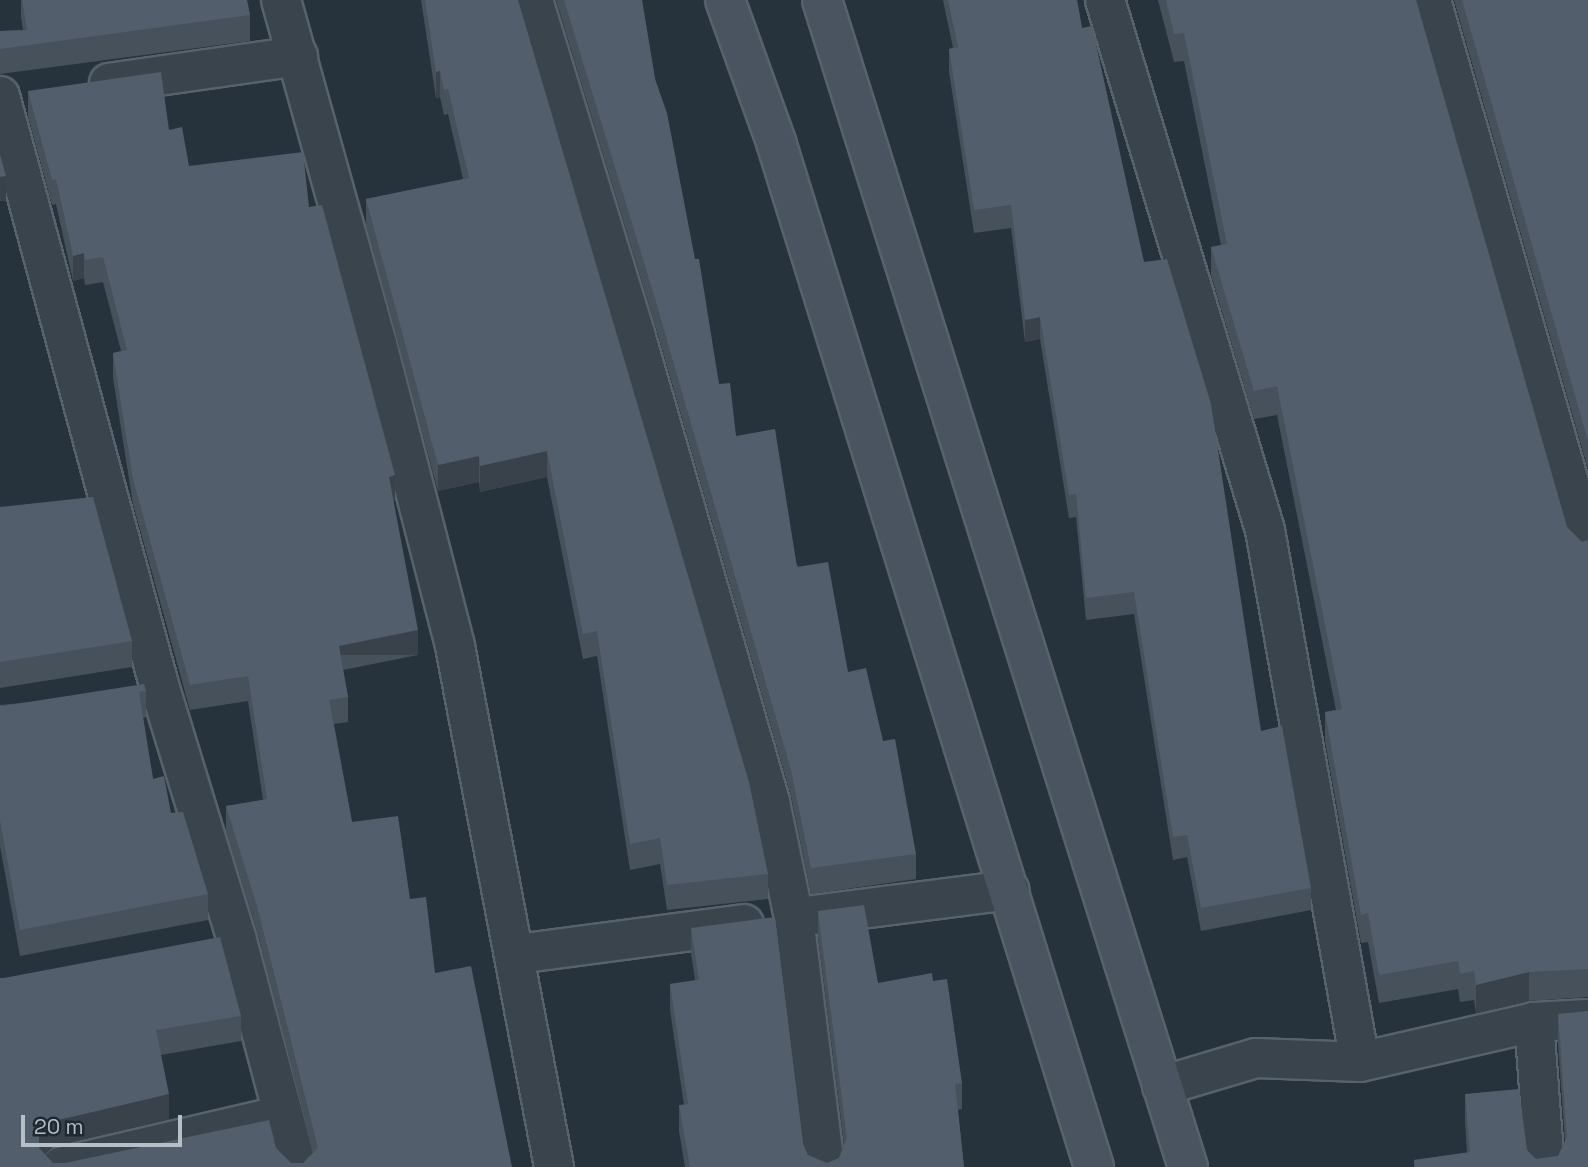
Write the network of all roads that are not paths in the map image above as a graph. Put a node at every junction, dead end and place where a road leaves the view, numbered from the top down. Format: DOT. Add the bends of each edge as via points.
graph roads {
  1 [pos="281,0"];
  2 [pos="533,0"];
  3 [pos="725,0"];
  4 [pos="822,0"];
  5 [pos="1105,0"];
  6 [pos="1431,0"];
  7 [pos="298,56"];
  8 [pos="0,97"];
  9 [pos="17,220"];
  10 [pos="112,499"];
  11 [pos="75,503"];
  12 [pos="1588,548"];
  13 [pos="159,685"];
  14 [pos="120,691"];
  15 [pos="1009,890"];
  16 [pos="794,918"];
  17 [pos="236,937"];
  18 [pos="197,945"];
  19 [pos="517,954"];
  20 [pos="1588,1019"];
  21 [pos="1534,1022"];
  22 [pos="1360,1062"];
  23 [pos="1162,1086"];
  24 [pos="283,1115"];
  25 [pos="60,1167"];
  26 [pos="297,1167"];
  27 [pos="554,1167"];
  28 [pos="825,1167"];
  29 [pos="1094,1167"];
  30 [pos="1188,1167"];
  31 [pos="1545,1167"];
  1 -- 7 [label="street"];
  2 -- 16 [label="street" via="770,802"];
  3 -- 15 [label="street" via="776,142"];
  4 -- 23 [label="street"];
  5 -- 22 [label="street" via="1265,530"];
  6 -- 12 [label="street"];
  7 -- 8 [label="street"];
  7 -- 19 [label="street" via="455,646"];
  8 -- 9 [label="street"];
  9 -- 10 [label="street"];
  10 -- 11 [label="street"];
  10 -- 13 [label="street"];
  13 -- 14 [label="street"];
  13 -- 17 [label="street"];
  15 -- 16 [label="street"];
  15 -- 29 [label="street"];
  16 -- 19 [label="street"];
  16 -- 28 [label="street"];
  17 -- 18 [label="street"];
  17 -- 24 [label="street"];
  19 -- 27 [label="street"];
  20 -- 21 [label="street"];
  21 -- 22 [label="street"];
  21 -- 31 [label="street"];
  22 -- 23 [label="street" via="1256,1058"];
  23 -- 30 [label="street"];
  24 -- 25 [label="street"];
  24 -- 26 [label="street"];
}
